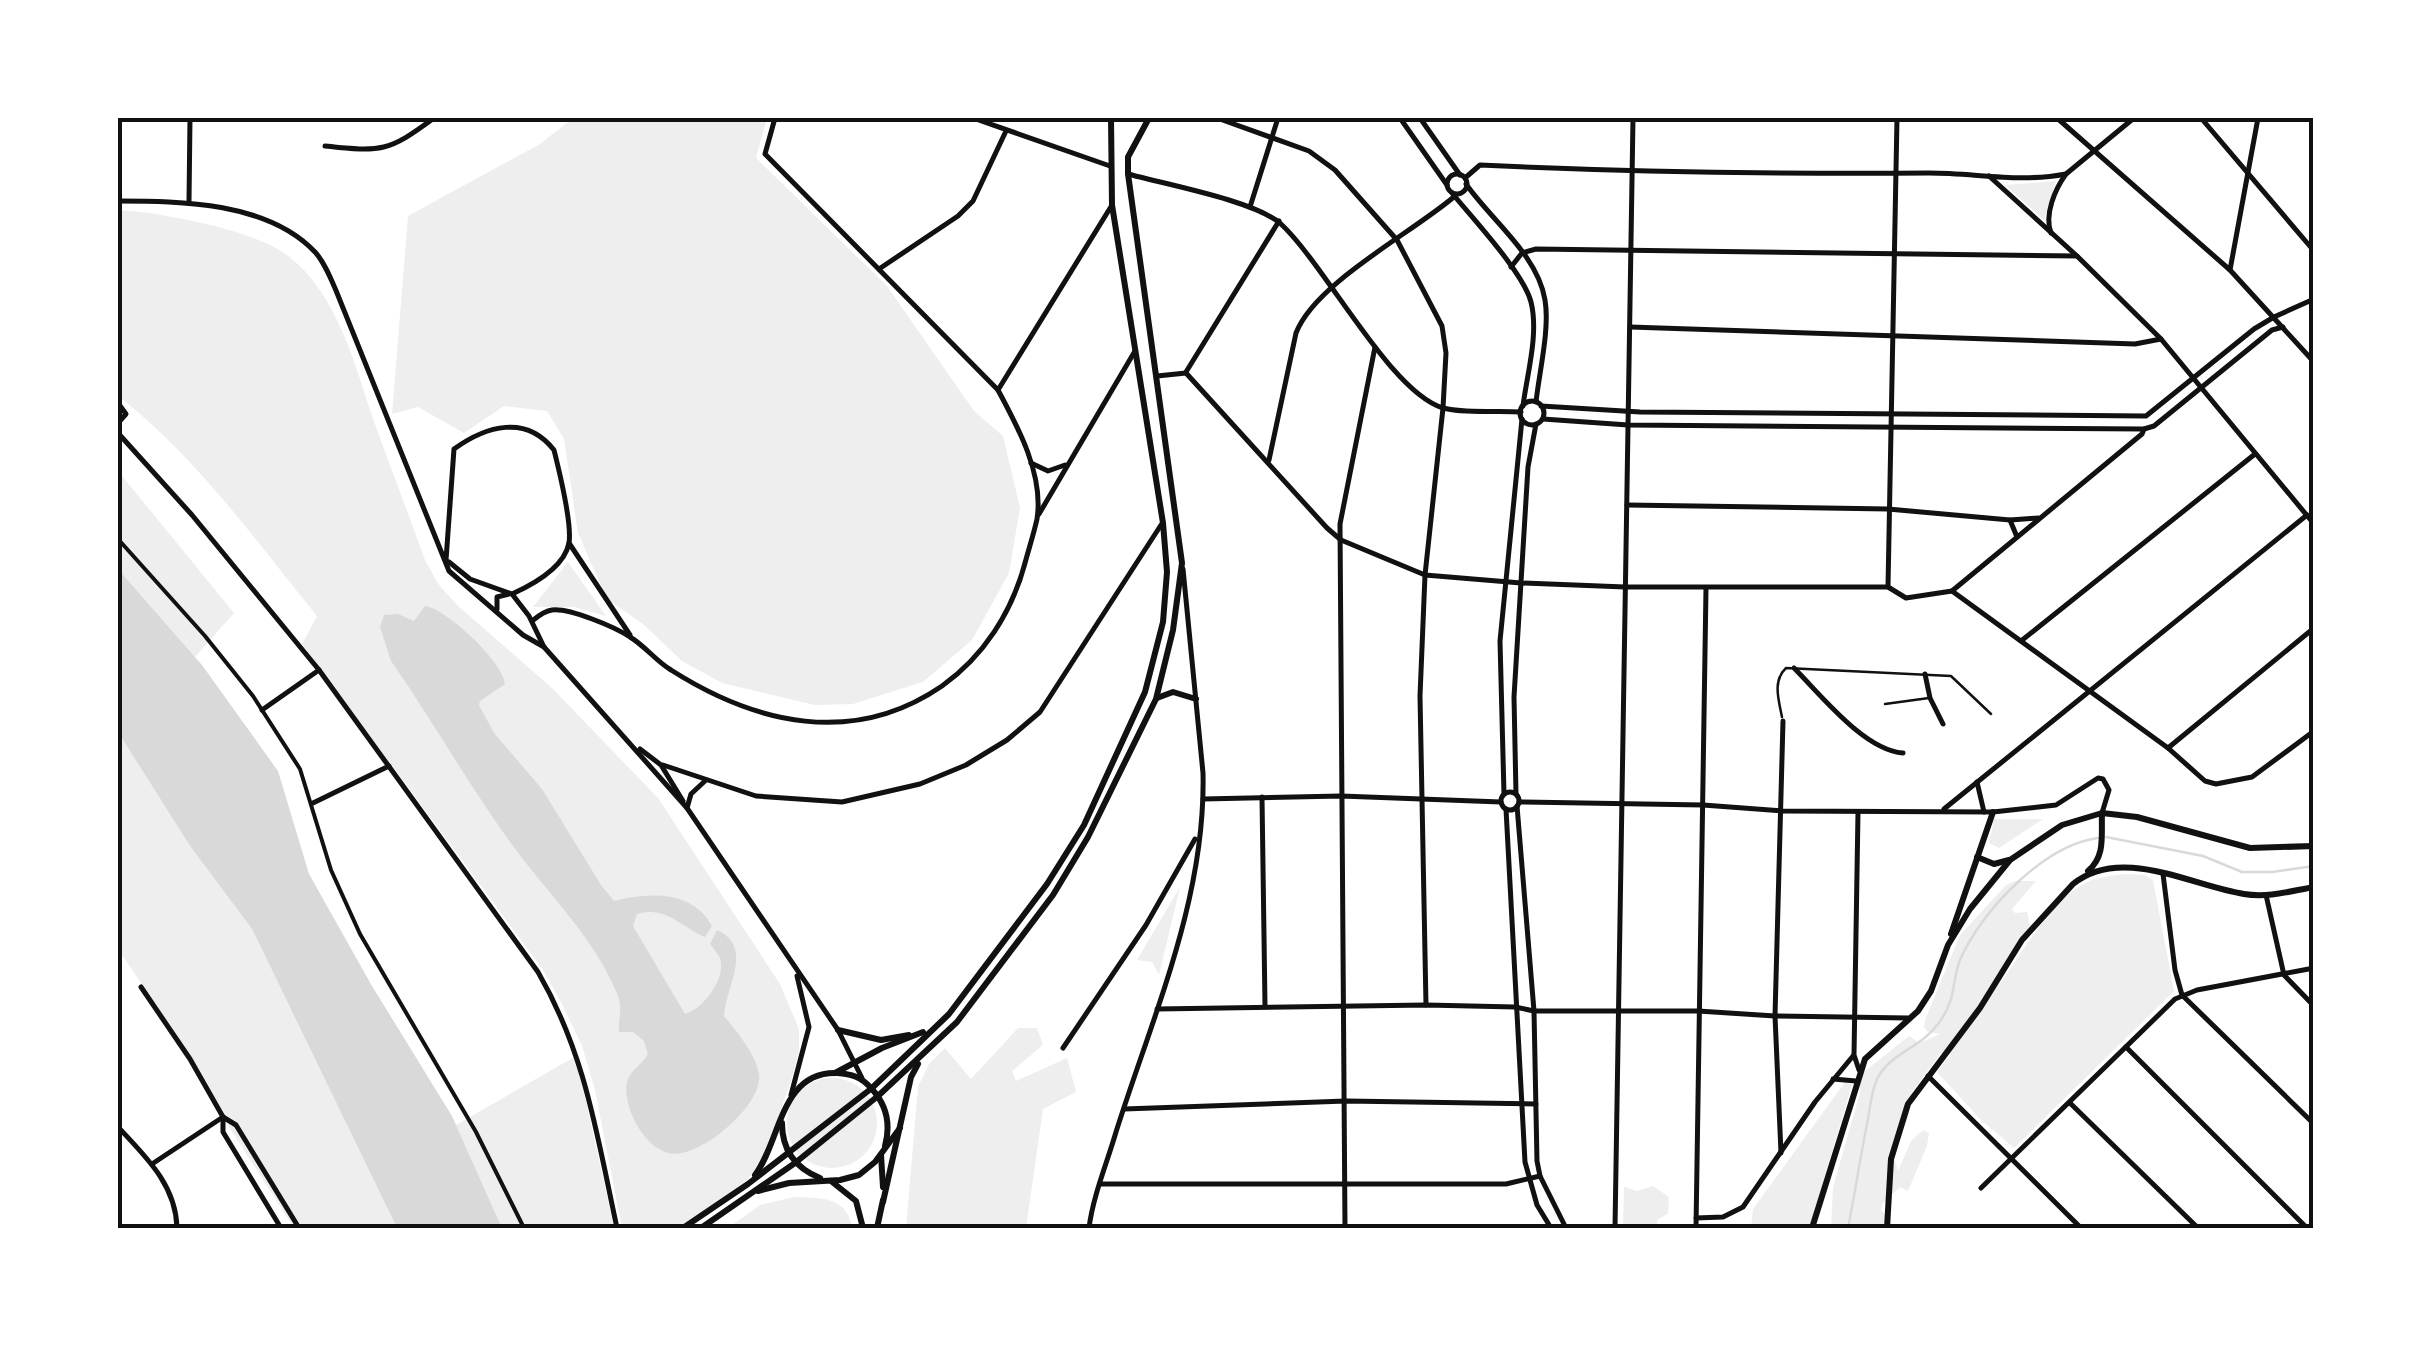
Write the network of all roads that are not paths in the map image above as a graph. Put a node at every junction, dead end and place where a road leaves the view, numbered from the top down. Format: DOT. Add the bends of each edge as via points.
graph roads {
  1 [pos="190,118"];
  2 [pos="434,118"];
  3 [pos="775,118"];
  4 [pos="973,118"];
  5 [pos="1112,118"];
  6 [pos="1150,118"];
  7 [pos="1216,118"];
  8 [pos="1278,118"];
  9 [pos="1400,118"];
  10 [pos="1420,118"];
  11 [pos="1634,118"];
  12 [pos="1897,118"];
  13 [pos="2057,118"];
  14 [pos="2134,118"];
  15 [pos="2201,118"];
  16 [pos="2258,118"];
  17 [pos="1006,131"];
  18 [pos="1272,136"];
  19 [pos="325,146"];
  20 [pos="2094,150"];
  21 [pos="1110,166"];
  22 [pos="1635,169"];
  23 [pos="1128,174"];
  24 [pos="1897,174"];
  25 [pos="2066,174"];
  26 [pos="2246,174"];
  27 [pos="1987,175"];
  28 [pos="1464,179"];
  29 [pos="1447,186"];
  30 [pos="1453,194"];
  31 [pos="118,201"];
  32 [pos="189,201"];
  33 [pos="1112,205"];
  34 [pos="1250,208"];
  35 [pos="1279,222"];
  36 [pos="2052,234"];
  37 [pos="1397,240"];
  38 [pos="1632,250"];
  39 [pos="2314,251"];
  40 [pos="1522,253"];
  41 [pos="1894,255"];
  42 [pos="2078,256"];
  43 [pos="1511,267"];
  44 [pos="878,269"];
  45 [pos="2230,270"];
  46 [pos="1334,287"];
  47 [pos="2314,299"];
  48 [pos="2274,317"];
  49 [pos="1630,327"];
  50 [pos="2283,327"];
  51 [pos="1892,334"];
  52 [pos="2161,339"];
  53 [pos="1375,347"];
  54 [pos="1135,350"];
  55 [pos="2314,362"];
  56 [pos="1186,372"];
  57 [pos="1154,376"];
  58 [pos="2195,377"];
  59 [pos="2203,386"];
  60 [pos="998,390"];
  61 [pos="118,403"];
  62 [pos="1538,404"];
  63 [pos="1443,408"];
  64 [pos="1628,410"];
  65 [pos="1522,412"];
  66 [pos="1891,415"];
  67 [pos="1542,419"];
  68 [pos="118,423"];
  69 [pos="1536,424"];
  70 [pos="1628,425"];
  71 [pos="1892,427"];
  72 [pos="2144,429"];
  73 [pos="118,434"];
  74 [pos="2255,454"];
  75 [pos="1269,460"];
  76 [pos="1031,463"];
  77 [pos="1067,463"];
  78 [pos="1627,506"];
  79 [pos="1888,509"];
  80 [pos="2306,515"];
  81 [pos="1038,516"];
  82 [pos="2040,518"];
  83 [pos="2010,520"];
  84 [pos="1163,522"];
  85 [pos="2314,524"];
  86 [pos="2017,537"];
  87 [pos="118,539"];
  88 [pos="1341,540"];
  89 [pos="569,543"];
  90 [pos="446,560"];
  91 [pos="1182,564"];
  92 [pos="1425,576"];
  93 [pos="1506,581"];
  94 [pos="1520,583"];
  95 [pos="1625,586"];
  96 [pos="1888,587"];
  97 [pos="1706,588"];
  98 [pos="1952,590"];
  99 [pos="512,594"];
  100 [pos="498,612"];
  101 [pos="508,622"];
  102 [pos="532,622"];
  103 [pos="2314,628"];
  104 [pos="632,637"];
  105 [pos="2022,641"];
  106 [pos="544,647"];
  107 [pos="1794,668"];
  108 [pos="319,670"];
  109 [pos="1925,674"];
  110 [pos="2088,690"];
  111 [pos="1930,698"];
  112 [pos="1156,699"];
  113 [pos="1196,699"];
  114 [pos="1885,704"];
  115 [pos="262,710"];
  116 [pos="1991,714"];
  117 [pos="1783,721"];
  118 [pos="1943,724"];
  119 [pos="2314,732"];
  120 [pos="632,743"];
  121 [pos="2168,748"];
  122 [pos="1903,754"];
  123 [pos="644,759"];
  124 [pos="662,765"];
  125 [pos="388,766"];
  126 [pos="706,780"];
  127 [pos="1977,782"];
  128 [pos="1516,794"];
  129 [pos="1341,796"];
  130 [pos="1262,797"];
  131 [pos="1502,798"];
  132 [pos="1203,799"];
  133 [pos="1423,799"];
  134 [pos="313,803"];
  135 [pos="1518,804"];
  136 [pos="1622,804"];
  137 [pos="1703,805"];
  138 [pos="687,808"];
  139 [pos="1506,809"];
  140 [pos="1782,811"];
  141 [pos="1858,812"];
  142 [pos="1942,812"];
  143 [pos="1988,812"];
  144 [pos="2102,812"];
  145 [pos="2084,816"];
  146 [pos="2102,834"];
  147 [pos="1198,835"];
  148 [pos="2314,846"];
  149 [pos="2102,849"];
  150 [pos="1977,857"];
  151 [pos="2010,860"];
  152 [pos="2114,867"];
  153 [pos="2164,874"];
  154 [pos="2083,876"];
  155 [pos="2314,887"];
  156 [pos="2266,896"];
  157 [pos="1948,945"];
  158 [pos="2314,968"];
  159 [pos="796,973"];
  160 [pos="2284,974"];
  161 [pos="141,987"];
  162 [pos="2182,995"];
  163 [pos="1426,1005"];
  164 [pos="1265,1006"];
  165 [pos="1344,1006"];
  166 [pos="1514,1006"];
  167 [pos="2314,1006"];
  168 [pos="1157,1009"];
  169 [pos="1698,1010"];
  170 [pos="1534,1011"];
  171 [pos="1619,1012"];
  172 [pos="1774,1016"];
  173 [pos="1856,1018"];
  174 [pos="1908,1018"];
  175 [pos="838,1030"];
  176 [pos="929,1030"];
  177 [pos="1064,1048"];
  178 [pos="2126,1048"];
  179 [pos="927,1051"];
  180 [pos="1854,1055"];
  181 [pos="854,1062"];
  182 [pos="1859,1070"];
  183 [pos="835,1073"];
  184 [pos="1928,1076"];
  185 [pos="862,1078"];
  186 [pos="1834,1080"];
  187 [pos="1856,1081"];
  188 [pos="872,1088"];
  189 [pos="791,1095"];
  190 [pos="878,1096"];
  191 [pos="1346,1102"];
  192 [pos="2070,1102"];
  193 [pos="1520,1103"];
  194 [pos="1536,1104"];
  195 [pos="1124,1109"];
  196 [pos="224,1117"];
  197 [pos="782,1117"];
  198 [pos="2314,1124"];
  199 [pos="118,1128"];
  200 [pos="900,1128"];
  201 [pos="883,1150"];
  202 [pos="1781,1152"];
  203 [pos="789,1154"];
  204 [pos="2012,1159"];
  205 [pos="796,1163"];
  206 [pos="152,1164"];
  207 [pos="1540,1176"];
  208 [pos="827,1180"];
  209 [pos="1528,1180"];
  210 [pos="1100,1184"];
  211 [pos="1345,1185"];
  212 [pos="750,1188"];
  213 [pos="1981,1188"];
  214 [pos="883,1202"];
  215 [pos="1696,1218"];
  216 [pos="2310,1227"];
  217 [pos="177,1228"];
  218 [pos="281,1228"];
  219 [pos="299,1228"];
  220 [pos="524,1228"];
  221 [pos="617,1228"];
  222 [pos="683,1228"];
  223 [pos="701,1228"];
  224 [pos="864,1228"];
  225 [pos="878,1228"];
  226 [pos="1089,1228"];
  227 [pos="1345,1228"];
  228 [pos="1551,1228"];
  229 [pos="1566,1228"];
  230 [pos="1615,1228"];
  231 [pos="1696,1228"];
  232 [pos="1812,1228"];
  233 [pos="1887,1228"];
  234 [pos="2082,1228"];
  235 [pos="2198,1228"];
  1 -- 32 [label="street"];
  2 -- 19 [label="street" via="396,146"];
  3 -- 44 [label="street" via="766,154"];
  4 -- 17 [label="street"];
  5 -- 21 [label="main road"];
  6 -- 23 [label="main road" via="1128,157"];
  7 -- 18 [label="street"];
  8 -- 18 [label="street"];
  9 -- 29 [label="street"];
  10 -- 28 [label="street"];
  11 -- 22 [label="street"];
  12 -- 24 [label="street"];
  13 -- 20 [label="street"];
  14 -- 20 [label="street"];
  15 -- 26 [label="street"];
  16 -- 26 [label="street"];
  17 -- 21 [label="street"];
  17 -- 44 [label="street" via="973,201"];
  18 -- 34 [label="street"];
  18 -- 37 [label="street" via="1327,163"];
  20 -- 25 [label="street"];
  20 -- 45 [label="street"];
  21 -- 33 [label="main road"];
  22 -- 24 [label="street"];
  22 -- 28 [label="street" via="1480,165"];
  22 -- 38 [label="street"];
  23 -- 34 [label="street"];
  23 -- 57 [label="main road"];
  24 -- 27 [label="street"];
  24 -- 41 [label="street"];
  25 -- 27 [label="street" via="2020,180"];
  25 -- 36 [label="street" via="2047,223"];
  26 -- 39 [label="street"];
  26 -- 45 [label="street"];
  27 -- 36 [label="street"];
  28 -- 29 [label="street" via="1451,176"];
  28 -- 30 [label="street" via="1461,193"];
  28 -- 40 [label="street"];
  29 -- 30 [label="street"];
  30 -- 37 [label="street"];
  30 -- 43 [label="street"];
  31 -- 32 [label="street"];
  32 -- 90 [label="street" via="279,227 322,261"];
  33 -- 54 [label="main road"];
  33 -- 60 [label="street"];
  34 -- 35 [label="street"];
  35 -- 46 [label="street"];
  35 -- 56 [label="street"];
  36 -- 42 [label="street"];
  37 -- 46 [label="street"];
  37 -- 63 [label="street" via="1442,326"];
  38 -- 40 [label="street"];
  38 -- 41 [label="street"];
  38 -- 49 [label="street"];
  40 -- 43 [label="street"];
  40 -- 62 [label="street" via="1546,301"];
  41 -- 42 [label="street"];
  41 -- 51 [label="street"];
  42 -- 52 [label="street"];
  43 -- 65 [label="street" via="1531,302"];
  44 -- 60 [label="street"];
  45 -- 48 [label="street"];
  46 -- 53 [label="street"];
  46 -- 75 [label="street" via="1303,314"];
  47 -- 48 [label="street"];
  48 -- 50 [label="street"];
  48 -- 58 [label="street"];
  49 -- 51 [label="street"];
  49 -- 64 [label="street"];
  50 -- 55 [label="street"];
  50 -- 59 [label="street"];
  51 -- 52 [label="street" via="2135,344"];
  51 -- 66 [label="street"];
  52 -- 58 [label="street"];
  53 -- 63 [label="street" via="1401,378"];
  53 -- 88 [label="street"];
  54 -- 77 [label="street"];
  54 -- 84 [label="main road"];
  56 -- 57 [label="street"];
  56 -- 75 [label="street"];
  57 -- 91 [label="main road"];
  58 -- 59 [label="street"];
  58 -- 66 [label="street" via="2146,416"];
  59 -- 72 [label="street"];
  59 -- 74 [label="street"];
  60 -- 76 [label="street"];
  61 -- 68 [label="street" via="126,414"];
  62 -- 64 [label="street"];
  62 -- 65 [label="street"];
  62 -- 67 [label="street"];
  63 -- 65 [label="street"];
  63 -- 92 [label="street"];
  64 -- 66 [label="street"];
  64 -- 70 [label="street"];
  65 -- 69 [label="street" via="1528,424"];
  65 -- 93 [label="street"];
  66 -- 71 [label="street"];
  67 -- 69 [label="street"];
  67 -- 70 [label="street"];
  69 -- 94 [label="street"];
  70 -- 71 [label="street"];
  70 -- 78 [label="street"];
  71 -- 72 [label="street"];
  71 -- 79 [label="street"];
  72 -- 82 [label="street"];
  73 -- 108 [label="street"];
  74 -- 80 [label="street"];
  74 -- 105 [label="street"];
  75 -- 88 [label="street"];
  76 -- 77 [label="street" via="1048,470"];
  76 -- 81 [label="street"];
  77 -- 81 [label="street"];
  78 -- 79 [label="street"];
  78 -- 95 [label="street"];
  79 -- 83 [label="street"];
  79 -- 96 [label="street"];
  80 -- 85 [label="street"];
  80 -- 110 [label="street"];
  81 -- 104 [label="street" via="1020,580 993,635 954,677 886,712 841,721 772,718 675,673"];
  82 -- 83 [label="street"];
  82 -- 86 [label="street"];
  83 -- 86 [label="street"];
  84 -- 126 [label="street" via="1040,712 966,765 920,784 842,802 756,796"];
  84 -- 176 [label="main road" via="1163,622 1145,692 1119,751 1047,884 949,1014"];
  86 -- 98 [label="street"];
  87 -- 115 [label="street"];
  88 -- 92 [label="street"];
  88 -- 129 [label="street"];
  89 -- 90 [label="street" via="554,450 524,428 503,426 454,449"];
  89 -- 99 [label="street" via="544,576"];
  89 -- 104 [label="street"];
  90 -- 99 [label="street" via="470,579"];
  90 -- 100 [label="street" via="449,571"];
  91 -- 112 [label="main road"];
  91 -- 113 [label="street"];
  92 -- 93 [label="street"];
  92 -- 133 [label="street"];
  93 -- 94 [label="street"];
  93 -- 131 [label="street"];
  94 -- 95 [label="street"];
  94 -- 128 [label="street"];
  95 -- 97 [label="street"];
  95 -- 136 [label="street"];
  96 -- 97 [label="street"];
  96 -- 98 [label="street" via="1906,598"];
  97 -- 137 [label="street"];
  98 -- 105 [label="street"];
  99 -- 100 [label="street" via="498,597"];
  99 -- 102 [label="street"];
  100 -- 101 [label="street"];
  101 -- 102 [label="street"];
  101 -- 106 [label="street"];
  102 -- 104 [label="street" via="552,610"];
  102 -- 106 [label="street"];
  103 -- 121 [label="street"];
  105 -- 110 [label="street"];
  106 -- 120 [label="street"];
  107 -- 109 [label="lane"];
  107 -- 117 [label="lane" via="1780,673 1776,691"];
  107 -- 122 [label="street" via="1846,720 1883,748"];
  108 -- 115 [label="street"];
  108 -- 125 [label="street"];
  109 -- 111 [label="street"];
  109 -- 116 [label="lane" via="1951,676"];
  110 -- 121 [label="street"];
  110 -- 127 [label="street"];
  111 -- 114 [label="lane"];
  111 -- 118 [label="street"];
  112 -- 113 [label="main road" via="1173,692"];
  112 -- 179 [label="main road" via="1053,895 969,1007"];
  113 -- 132 [label="street"];
  115 -- 134 [label="street"];
  117 -- 140 [label="street"];
  119 -- 121 [label="street" via="2252,777 2216,784"];
  120 -- 123 [label="street"];
  120 -- 124 [label="street"];
  123 -- 124 [label="street"];
  123 -- 138 [label="street"];
  124 -- 126 [label="street"];
  124 -- 138 [label="street"];
  125 -- 134 [label="street"];
  125 -- 221 [label="street" via="555,1001 582,1069"];
  126 -- 138 [label="street"];
  127 -- 142 [label="street"];
  127 -- 143 [label="street"];
  128 -- 131 [label="street"];
  128 -- 135 [label="street"];
  129 -- 130 [label="street"];
  129 -- 133 [label="street"];
  129 -- 165 [label="street"];
  130 -- 132 [label="street"];
  130 -- 164 [label="street"];
  131 -- 133 [label="street"];
  131 -- 139 [label="street"];
  132 -- 147 [label="street"];
  133 -- 163 [label="street"];
  134 -- 220 [label="street" via="360,934"];
  135 -- 136 [label="street"];
  135 -- 139 [label="street"];
  135 -- 170 [label="street"];
  136 -- 137 [label="street"];
  136 -- 171 [label="street"];
  137 -- 140 [label="street"];
  137 -- 169 [label="street"];
  138 -- 159 [label="street"];
  139 -- 166 [label="street"];
  140 -- 141 [label="street"];
  140 -- 172 [label="street"];
  141 -- 142 [label="street"];
  141 -- 173 [label="street"];
  142 -- 143 [label="street"];
  143 -- 144 [label="street" via="2056,805 2098,778 2109,790"];
  143 -- 150 [label="main road"];
  144 -- 145 [label="main road"];
  144 -- 146 [label="main road"];
  144 -- 148 [label="main road" via="2250,848"];
  145 -- 146 [label="main road"];
  145 -- 151 [label="main road"];
  146 -- 149 [label="main road"];
  147 -- 168 [label="street" via="1193,887"];
  147 -- 177 [label="street"];
  149 -- 152 [label="main road"];
  149 -- 154 [label="main road"];
  150 -- 151 [label="main road" via="1994,864"];
  150 -- 157 [label="main road"];
  151 -- 157 [label="main road"];
  152 -- 153 [label="main road"];
  152 -- 154 [label="main road"];
  153 -- 156 [label="main road"];
  153 -- 162 [label="street"];
  154 -- 184 [label="main road" via="2022,940"];
  155 -- 156 [label="main road"];
  156 -- 160 [label="street"];
  157 -- 174 [label="main road" via="1930,991"];
  158 -- 160 [label="street"];
  159 -- 175 [label="street"];
  159 -- 189 [label="street" via="809,1027"];
  160 -- 162 [label="street"];
  160 -- 167 [label="street"];
  161 -- 196 [label="street"];
  162 -- 178 [label="street"];
  162 -- 198 [label="street"];
  163 -- 165 [label="street"];
  163 -- 166 [label="street"];
  164 -- 165 [label="street"];
  164 -- 168 [label="street"];
  165 -- 191 [label="street"];
  166 -- 170 [label="street"];
  166 -- 193 [label="street"];
  168 -- 195 [label="street"];
  169 -- 171 [label="street"];
  169 -- 172 [label="street"];
  169 -- 215 [label="street"];
  170 -- 171 [label="street"];
  170 -- 194 [label="street"];
  171 -- 230 [label="street"];
  172 -- 173 [label="street"];
  172 -- 202 [label="street"];
  173 -- 174 [label="street"];
  173 -- 180 [label="street"];
  174 -- 182 [label="main road"];
  175 -- 176 [label="main road" via="880,1040"];
  175 -- 181 [label="street"];
  176 -- 181 [label="main road"];
  176 -- 188 [label="main road"];
  178 -- 192 [label="street"];
  178 -- 216 [label="street"];
  179 -- 190 [label="main road"];
  179 -- 200 [label="main road" via="910,1077"];
  180 -- 182 [label="street"];
  180 -- 186 [label="street"];
  181 -- 183 [label="main road"];
  181 -- 185 [label="street"];
  182 -- 187 [label="main road"];
  183 -- 185 [label="main road"];
  183 -- 189 [label="main road" via="810,1079"];
  184 -- 204 [label="street"];
  184 -- 233 [label="main road" via="1895,1140"];
  185 -- 188 [label="main road"];
  186 -- 187 [label="street"];
  186 -- 202 [label="street"];
  187 -- 232 [label="main road"];
  188 -- 190 [label="main road"];
  188 -- 203 [label="main road"];
  189 -- 197 [label="main road"];
  190 -- 201 [label="main road" via="887,1115"];
  190 -- 205 [label="main road"];
  191 -- 193 [label="street"];
  191 -- 195 [label="street"];
  191 -- 211 [label="street"];
  192 -- 204 [label="street"];
  192 -- 235 [label="street"];
  193 -- 194 [label="street"];
  193 -- 209 [label="street"];
  194 -- 207 [label="street"];
  195 -- 210 [label="street"];
  196 -- 206 [label="street"];
  196 -- 218 [label="street" via="224,1132"];
  196 -- 219 [label="street" via="236,1125"];
  197 -- 203 [label="main road"];
  197 -- 212 [label="main road"];
  199 -- 206 [label="street"];
  200 -- 201 [label="main road"];
  200 -- 214 [label="main road"];
  201 -- 208 [label="main road" via="859,1174"];
  201 -- 214 [label="main road"];
  202 -- 215 [label="street" via="1736,1213"];
  203 -- 205 [label="main road"];
  203 -- 212 [label="main road"];
  204 -- 213 [label="street"];
  204 -- 234 [label="street"];
  205 -- 208 [label="main road"];
  205 -- 212 [label="main road"];
  206 -- 217 [label="street" via="164,1180"];
  207 -- 209 [label="street"];
  207 -- 229 [label="street"];
  208 -- 212 [label="main road"];
  208 -- 224 [label="main road" via="856,1201"];
  209 -- 211 [label="street"];
  209 -- 228 [label="street"];
  210 -- 211 [label="street"];
  210 -- 226 [label="street"];
  211 -- 227 [label="street"];
  212 -- 222 [label="main road"];
  212 -- 223 [label="main road"];
  214 -- 225 [label="main road"];
  215 -- 231 [label="street"];
}
